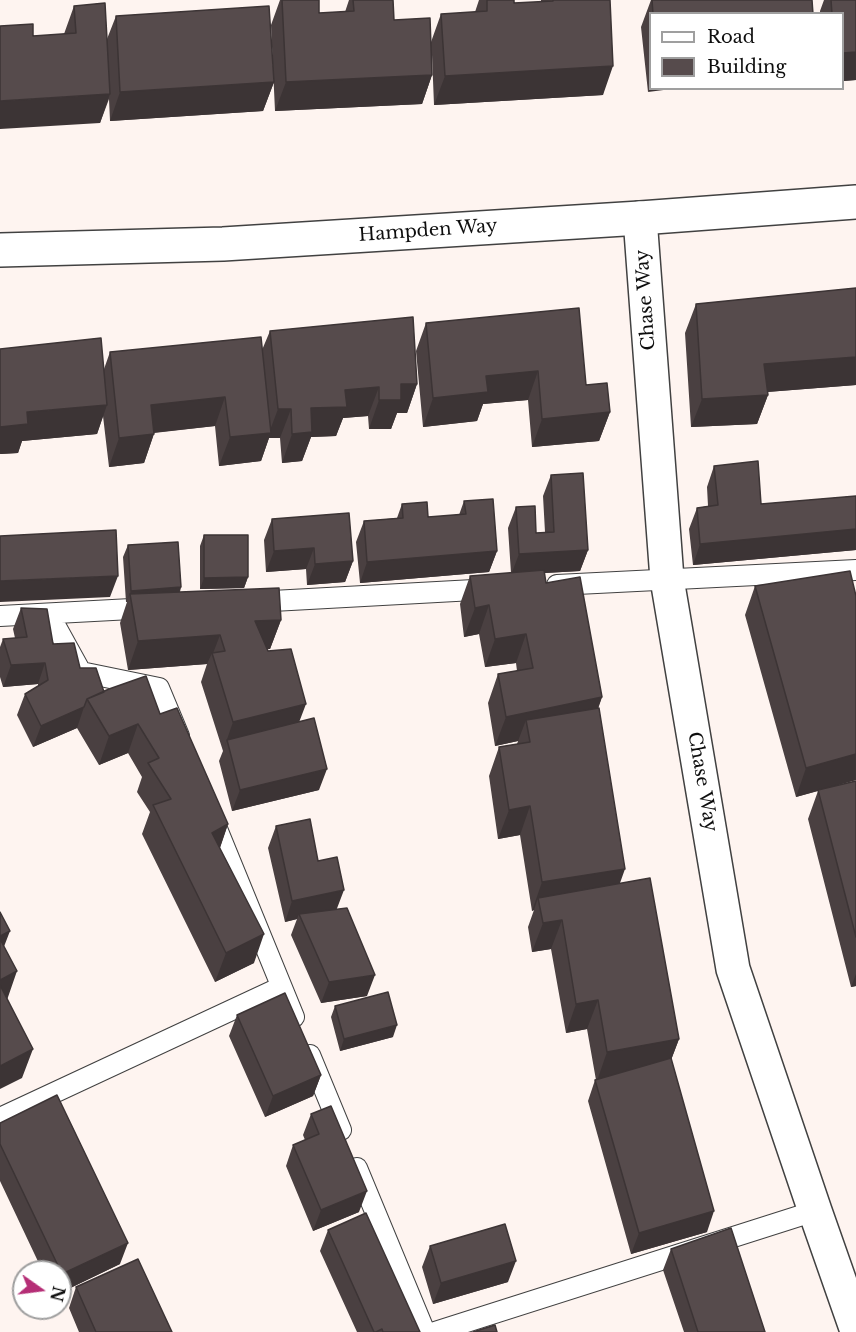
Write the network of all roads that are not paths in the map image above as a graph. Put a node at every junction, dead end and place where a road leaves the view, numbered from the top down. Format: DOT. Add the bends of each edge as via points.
graph roads {
  1 [pos="856,202"];
  2 [pos="640,218"];
  3 [pos="0,250"];
  4 [pos="856,570"];
  5 [pos="667,579"];
  6 [pos="536,586"];
  7 [pos="513,588"];
  8 [pos="239,603"];
  9 [pos="168,607"];
  10 [pos="49,614"];
  11 [pos="0,616"];
  12 [pos="186,754"];
  13 [pos="204,799"];
  14 [pos="281,987"];
  15 [pos="0,1118"];
  16 [pos="815,1211"];
  17 [pos="856,1328"];
  18 [pos="425,1332"];
  19 [pos="435,1332"];
  1 -- 2 [label="street, Hampden Way"];
  2 -- 3 [label="street, Hampden Way" via="223,244"];
  2 -- 5 [label="street, Chase Way"];
  4 -- 5 [label="lane"];
  5 -- 6 [label="lane"];
  5 -- 16 [label="street, Chase Way" via="733,969"];
  7 -- 8 [label="lane"];
  9 -- 10 [label="lane"];
  10 -- 11 [label="lane"];
  10 -- 12 [label="lane" via="81,672 159,688"];
  13 -- 14 [label="lane"];
  14 -- 15 [label="lane"];
  14 -- 18 [label="lane"];
  16 -- 17 [label="street, Chase Way"];
  16 -- 19 [label="lane"];
}
